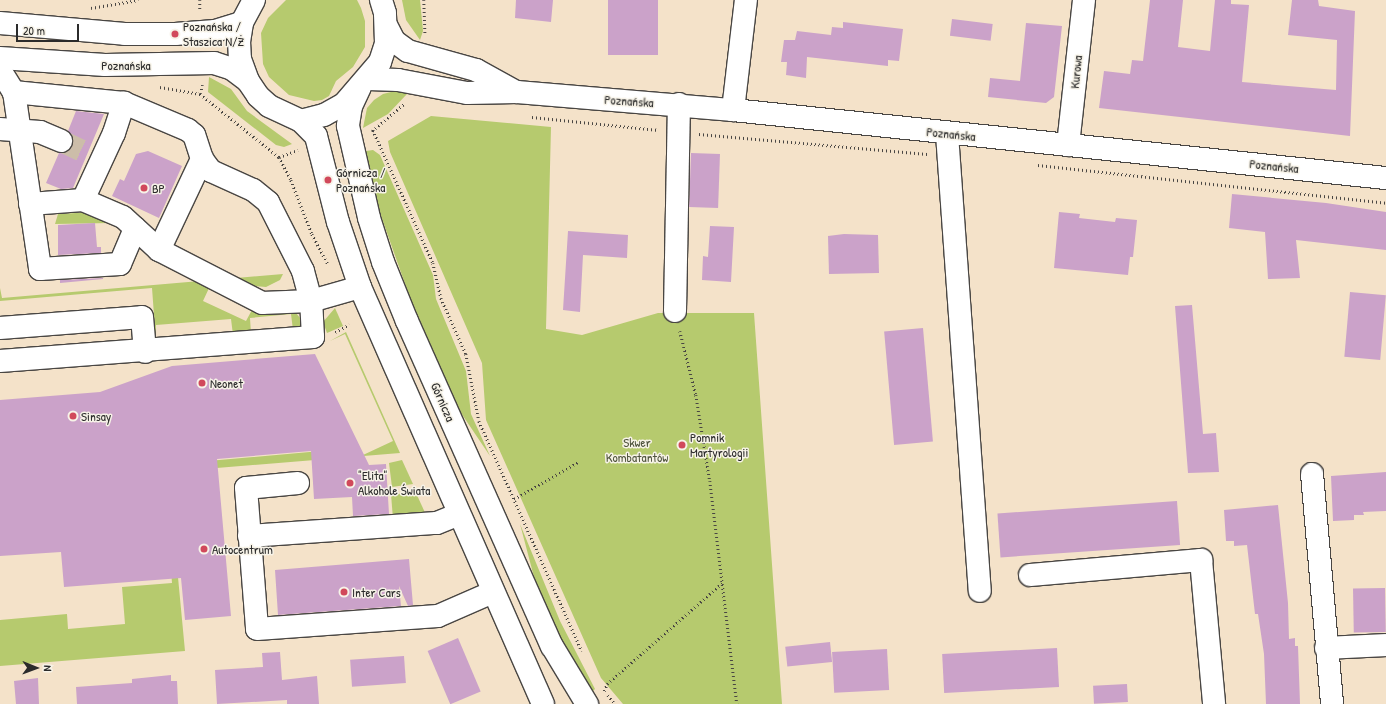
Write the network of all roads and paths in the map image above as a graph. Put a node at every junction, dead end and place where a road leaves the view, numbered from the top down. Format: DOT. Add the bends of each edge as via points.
graph roads {
  1 [pos="254,0"];
  2 [pos="381,0"];
  3 [pos="746,0"];
  4 [pos="1084,0"];
  5 [pos="0,22"];
  6 [pos="242,22"];
  7 [pos="386,25"];
  8 [pos="0,58"];
  9 [pos="202,64"];
  10 [pos="0,70"];
  11 [pos="248,81"];
  12 [pos="364,83"];
  13 [pos="14,92"];
  14 [pos="517,92"];
  15 [pos="124,103"];
  16 [pos="680,104"];
  17 [pos="733,110"];
  18 [pos="528,116"];
  19 [pos="301,121"];
  20 [pos="9,129"];
  21 [pos="373,130"];
  22 [pos="678,132"];
  23 [pos="947,134"];
  24 [pos="61,141"];
  25 [pos="318,144"];
  26 [pos="1068,145"];
  27 [pos="948,156"];
  28 [pos="202,159"];
  29 [pos="1033,165"];
  30 [pos="1386,178"];
  31 [pos="83,200"];
  32 [pos="1386,203"];
  33 [pos="30,204"];
  34 [pos="135,228"];
  35 [pos="159,250"];
  36 [pos="360,288"];
  37 [pos="311,301"];
  38 [pos="675,311"];
  39 [pos="0,328"];
  40 [pos="145,352"];
  41 [pos="0,362"];
  42 [pos="578,462"];
  43 [pos="1312,474"];
  44 [pos="298,483"];
  45 [pos="514,499"];
  46 [pos="459,514"];
  47 [pos="249,536"];
  48 [pos="1030,575"];
  49 [pos="723,581"];
  50 [pos="980,591"];
  51 [pos="493,592"];
  52 [pos="1386,645"];
  53 [pos="1326,648"];
  54 [pos="585,657"];
  55 [pos="600,684"];
  56 [pos="604,691"];
  57 [pos="543,704"];
  58 [pos="587,704"];
  59 [pos="615,704"];
  60 [pos="737,704"];
  61 [pos="1214,704"];
  62 [pos="1332,704"];
  1 -- 6 [label="street"];
  2 -- 7 [label="street"];
  3 -- 17 [label="street"];
  4 -- 26 [label="street, Kurowa"];
  5 -- 6 [label="street" via="124,34 175,34 215,31"];
  6 -- 11 [label="street" via="238,41 240,59"];
  7 -- 12 [label="street" via="386,43 380,62"];
  7 -- 14 [label="street, Poznańska" via="394,41 408,51 476,70"];
  8 -- 9 [label="street, Poznańska" via="105,65"];
  9 -- 11 [label="street, Poznańska" via="214,63 232,69"];
  9 -- 25 [label="path" via="203,86 200,94 279,157"];
  10 -- 13 [label="street"];
  11 -- 19 [label="street" via="269,106"];
  12 -- 14 [label="street, Poznańska" via="398,80 467,93"];
  12 -- 19 [label="street" via="344,104 324,115"];
  12 -- 58 [label="street, Górnicza" via="350,106 348,126 369,218 383,262 552,646"];
  13 -- 15 [label="street"];
  13 -- 20 [label="street"];
  14 -- 16 [label="street, Poznańska"];
  15 -- 28 [label="street" via="188,130 198,143"];
  15 -- 31 [label="street" via="95,157"];
  16 -- 17 [label="street, Poznańska"];
  16 -- 22 [label="street"];
  17 -- 23 [label="street, Poznańska"];
  18 -- 22 [label="path"];
  19 -- 25 [label="street" via="316,136"];
  20 -- 24 [label="street" via="40,132"];
  20 -- 33 [label="street"];
  21 -- 45 [label="path" via="433,263 441,298 466,354 479,421"];
  22 -- 27 [label="path"];
  22 -- 38 [label="street"];
  23 -- 26 [label="street, Poznańska"];
  23 -- 27 [label="street"];
  25 -- 36 [label="street" via="338,222"];
  26 -- 30 [label="street, Poznańska"];
  27 -- 50 [label="street"];
  28 -- 35 [label="street"];
  28 -- 37 [label="street" via="217,175 253,190 268,202 303,271"];
  29 -- 32 [label="path"];
  31 -- 33 [label="street"];
  31 -- 34 [label="street" via="123,217"];
  33 -- 34 [label="street" via="40,269 120,264"];
  34 -- 35 [label="street"];
  35 -- 37 [label="street" via="262,303"];
  36 -- 37 [label="street"];
  36 -- 46 [label="street"];
  37 -- 40 [label="street" via="313,337"];
  38 -- 49 [label="path" via="697,403"];
  39 -- 40 [label="street" via="142,317"];
  40 -- 41 [label="street"];
  42 -- 45 [label="path"];
  43 -- 53 [label="street"];
  44 -- 47 [label="street" via="246,488"];
  45 -- 54 [label="path"];
  46 -- 47 [label="street" via="437,523"];
  46 -- 51 [label="street"];
  47 -- 51 [label="street" via="257,629 438,616"];
  48 -- 61 [label="street" via="1201,560"];
  49 -- 56 [label="path" via="607,684"];
  49 -- 60 [label="path"];
  51 -- 57 [label="street"];
  52 -- 53 [label="street"];
  53 -- 62 [label="street"];
  55 -- 56 [label="path"];
  56 -- 58 [label="path"];
  56 -- 59 [label="path"];
}
